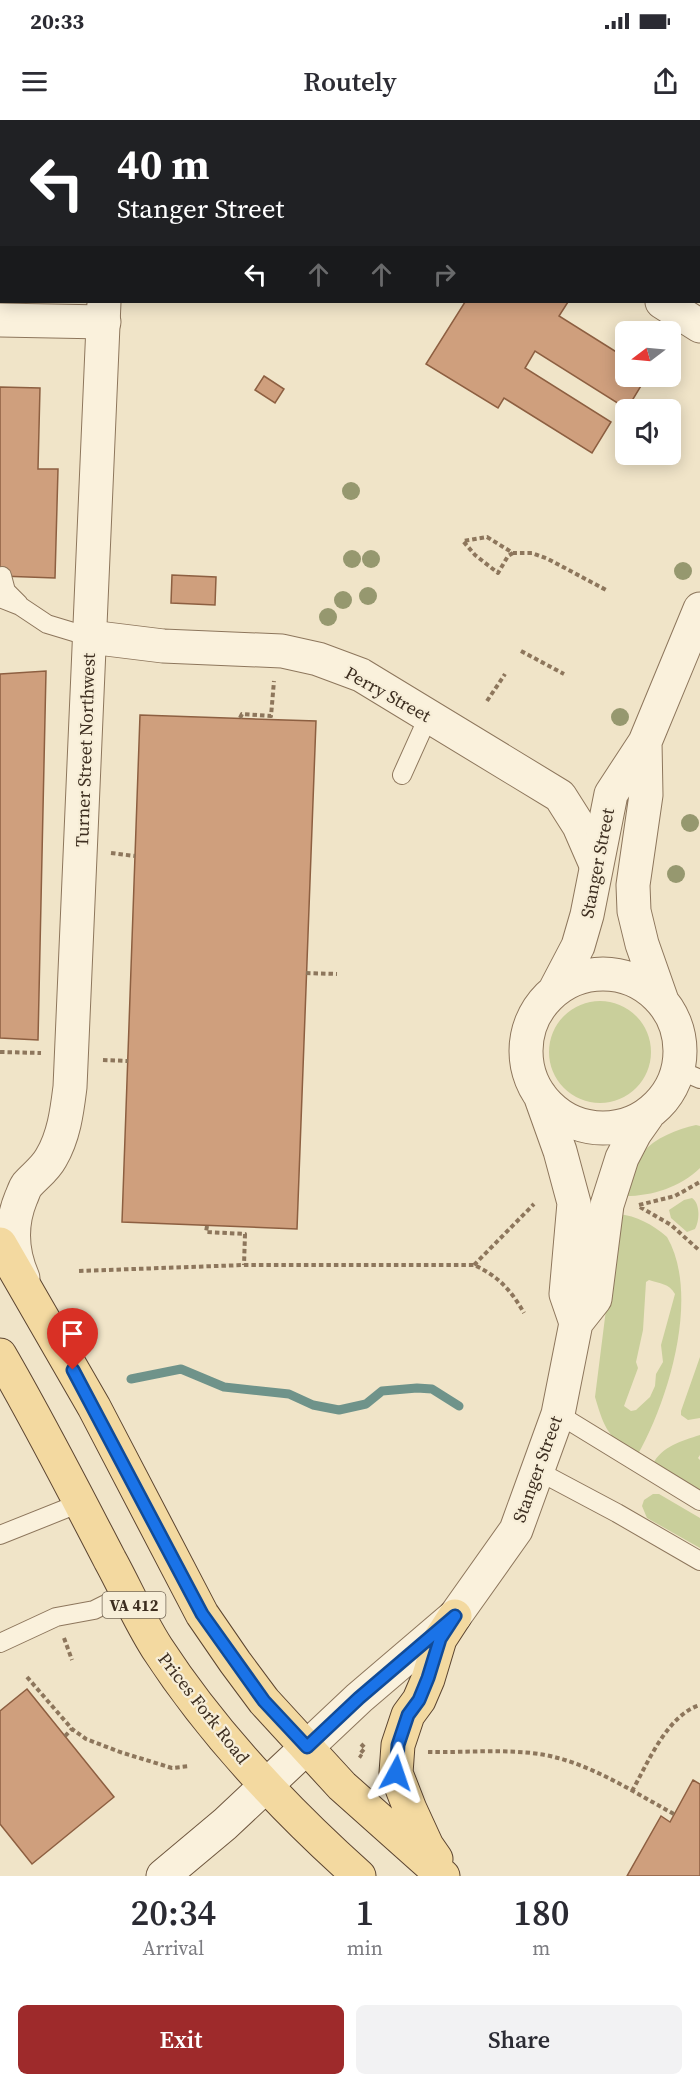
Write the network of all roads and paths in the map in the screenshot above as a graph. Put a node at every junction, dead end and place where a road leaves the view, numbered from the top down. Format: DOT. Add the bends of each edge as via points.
graph roads {
  1 [pos="664,303"];
  2 [pos="104,312"];
  3 [pos="0,320"];
  4 [pos="700,326"];
  5 [pos="513,553"];
  6 [pos="2,576"];
  7 [pos="608,591"];
  8 [pos="0,598"];
  9 [pos="20,606"];
  10 [pos="700,609"];
  11 [pos="90,637"];
  12 [pos="521,651"];
  13 [pos="275,674"];
  14 [pos="505,674"];
  15 [pos="564,674"];
  16 [pos="487,701"];
  17 [pos="429,716"];
  18 [pos="240,718"];
  19 [pos="645,742"];
  20 [pos="402,775"];
  21 [pos="610,794"];
  22 [pos="560,796"];
  23 [pos="101,851"];
  24 [pos="135,856"];
  25 [pos="596,865"];
  26 [pos="306,973"];
  27 [pos="337,974"];
  28 [pos="556,988"];
  29 [pos="662,1001"];
  30 [pos="0,1052"];
  31 [pos="48,1053"];
  32 [pos="100,1059"];
  33 [pos="128,1061"];
  34 [pos="689,1074"];
  35 [pos="538,1090"];
  36 [pos="647,1116"];
  37 [pos="700,1182"];
  38 [pos="13,1184"];
  39 [pos="534,1204"];
  40 [pos="207,1226"];
  41 [pos="0,1244"];
  42 [pos="700,1251"];
  43 [pos="244,1264"];
  44 [pos="474,1265"];
  45 [pos="79,1271"];
  46 [pos="30,1294"];
  47 [pos="524,1313"];
  48 [pos="576,1323"];
  49 [pos="0,1355"];
  50 [pos="558,1414"];
  51 [pos="538,1471"];
  52 [pos="700,1501"];
  53 [pos="80,1503"];
  54 [pos="0,1535"];
  55 [pos="700,1561"];
  56 [pos="128,1593"];
  57 [pos="455,1616"];
  58 [pos="0,1643"];
  59 [pos="27,1677"];
  60 [pos="700,1705"];
  61 [pos="72,1729"];
  62 [pos="65,1736"];
  63 [pos="307,1747"];
  64 [pos="425,1752"];
  65 [pos="190,1766"];
  66 [pos="266,1786"];
  67 [pos="632,1791"];
  68 [pos="674,1814"];
  69 [pos="163,1876"];
  70 [pos="359,1876"];
  71 [pos="443,1876"];
  72 [pos="448,1876"];
  1 -- 4 [label="street"];
  2 -- 3 [label="street"];
  2 -- 11 [label="street, Turner Street Northwest"];
  5 -- 5 [label="path" via="487,537 463,541 498,573"];
  5 -- 7 [label="path" via="548,559"];
  6 -- 9 [label="lane" via="6,591"];
  8 -- 9 [label="lane"];
  9 -- 11 [label="lane" via="47,624"];
  10 -- 19 [label="street, Stanger Street"];
  11 -- 17 [label="street, Perry Street" via="163,646 274,650 318,659 361,675"];
  11 -- 38 [label="street, Turner Street Northwest" via="70,1087 64,1129 51,1158 36,1178"];
  12 -- 15 [label="path"];
  13 -- 18 [label="path" via="271,716 242,714"];
  14 -- 16 [label="path"];
  17 -- 20 [label="lane"];
  17 -- 22 [label="street, Perry Street"];
  19 -- 21 [label="street, Stanger Street"];
  19 -- 29 [label="street, Stanger Street" via="646,795 633,885 634,911"];
  21 -- 22 [label="street"];
  21 -- 25 [label="street, Stanger Street"];
  22 -- 25 [label="street, Perry Street"];
  23 -- 24 [label="path"];
  25 -- 28 [label="street, Stanger Street" via="578,946"];
  26 -- 27 [label="path"];
  28 -- 29 [label="street" via="576,978 611,975 641,983"];
  28 -- 35 [label="street" via="531,1020 525,1046"];
  29 -- 34 [label="street"];
  30 -- 31 [label="path"];
  32 -- 33 [label="path"];
  34 -- 36 [label="street" via="672,1086"];
  35 -- 36 [label="street" via="567,1117 598,1127 626,1126"];
  35 -- 48 [label="street" via="574,1203 566,1294"];
  36 -- 48 [label="street, Stanger Street" via="622,1158 607,1205 595,1299"];
  37 -- 42 [label="path" via="675,1196 636,1206 671,1225"];
  38 -- 46 [label="street, Turner Street Northwest" via="18,1205 13,1250"];
  39 -- 44 [label="path"];
  40 -- 43 [label="path" via="206,1232 245,1234"];
  41 -- 46 [label="main road, VA 412"];
  43 -- 44 [label="path"];
  43 -- 45 [label="path"];
  44 -- 47 [label="path" via="503,1282"];
  46 -- 63 [label="main road, VA 412" via="202,1614 264,1701"];
  48 -- 50 [label="street, Stanger Street"];
  49 -- 53 [label="main road, Prices Fork Road / VA 412"];
  50 -- 51 [label="street, Stanger Street"];
  50 -- 52 [label="lane"];
  51 -- 55 [label="lane"];
  51 -- 57 [label="street, Stanger Street" via="516,1530"];
  53 -- 54 [label="lane"];
  53 -- 56 [label="main road, Prices Fork Road / VA 412"];
  56 -- 58 [label="lane" via="94,1610 56,1617"];
  56 -- 66 [label="main road, Prices Fork Road / VA 412" via="156,1646 192,1698"];
  57 -- 63 [label="street, Stanger Street"];
  57 -- 72 [label="main road" via="440,1639 419,1700 408,1715 398,1745 396,1773 427,1846"];
  59 -- 61 [label="path"];
  60 -- 67 [label="path" via="669,1727"];
  61 -- 62 [label="path"];
  61 -- 65 [label="path" via="120,1752 172,1768"];
  63 -- 66 [label="street, Stanger Street"];
  63 -- 71 [label="main road, VA 412" via="342,1786"];
  64 -- 67 [label="path" via="557,1757"];
  66 -- 69 [label="street, Stanger Street"];
  66 -- 70 [label="main road, Prices Fork Road / VA 412"];
  67 -- 68 [label="path"];
}
